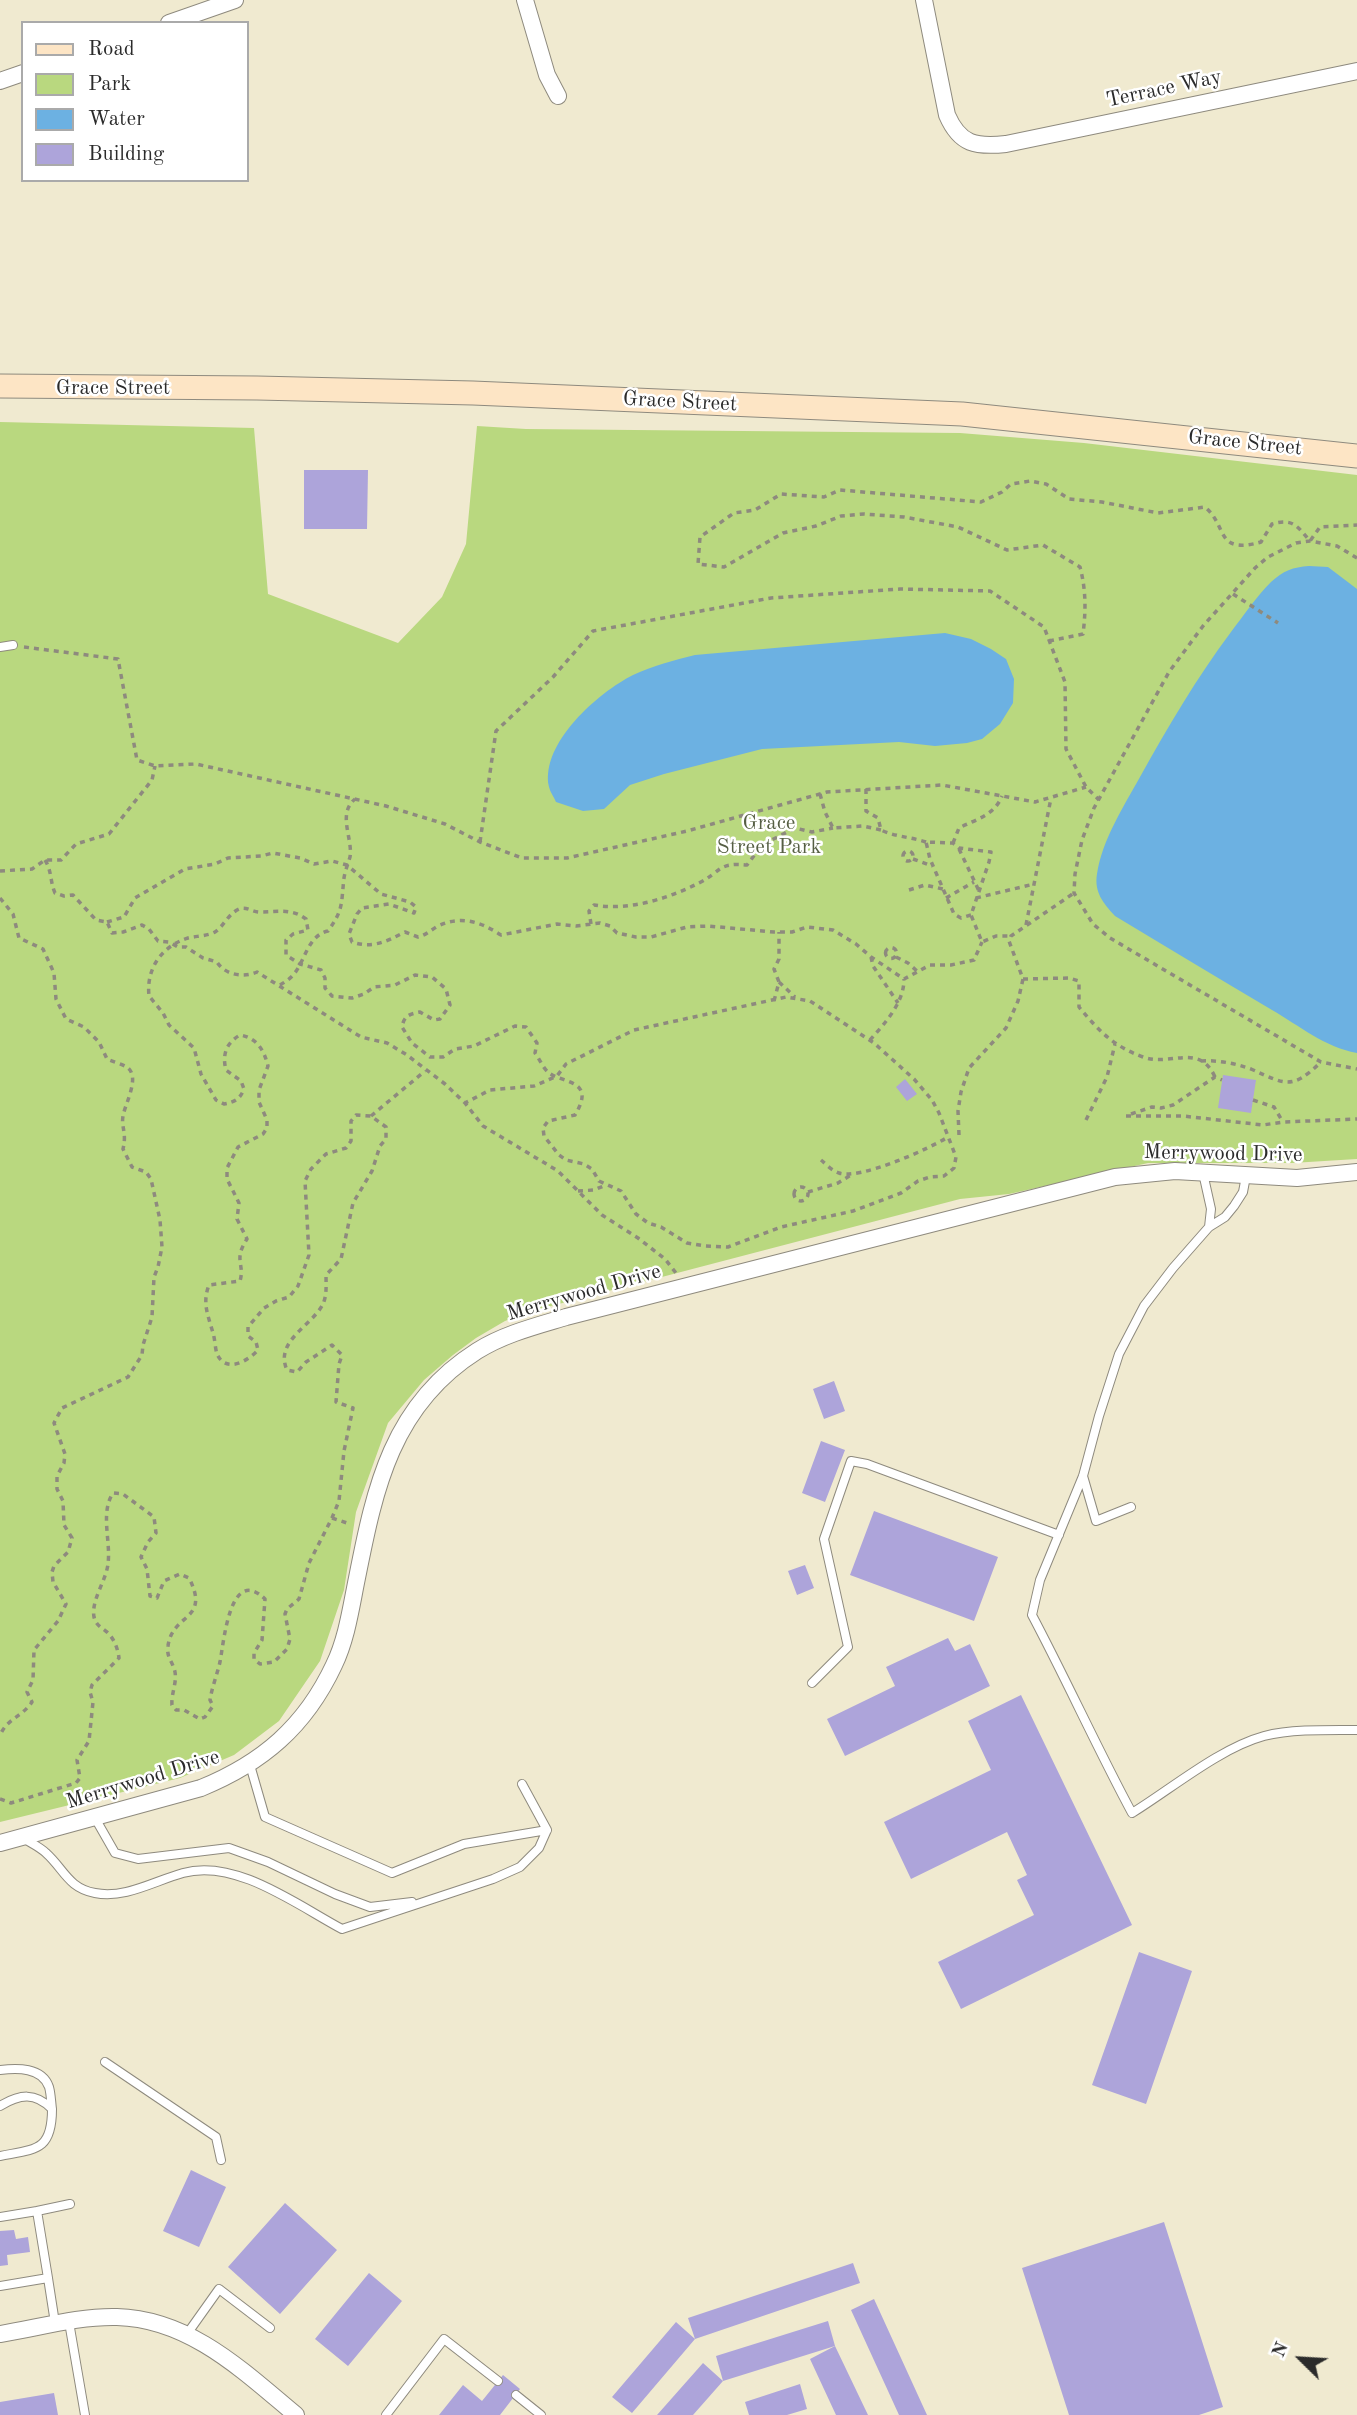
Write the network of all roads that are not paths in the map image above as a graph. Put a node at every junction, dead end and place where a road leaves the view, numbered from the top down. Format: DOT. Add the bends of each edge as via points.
graph roads {
  1 [pos="235,0"];
  2 [pos="525,0"];
  3 [pos="924,0"];
  4 [pos="175,21"];
  5 [pos="1357,71"];
  6 [pos="21,74"];
  7 [pos="0,81"];
  8 [pos="558,96"];
  9 [pos="0,386"];
  10 [pos="1357,456"];
  11 [pos="13,645"];
  12 [pos="0,647"];
  13 [pos="1357,1172"];
  14 [pos="1203,1173"];
  15 [pos="1246,1176"];
  16 [pos="1209,1227"];
  17 [pos="1083,1476"];
  18 [pos="1131,1507"];
  19 [pos="1059,1535"];
  20 [pos="812,1682"];
  21 [pos="1357,1730"];
  22 [pos="250,1765"];
  23 [pos="522,1784"];
  24 [pos="95,1818"];
  25 [pos="547,1830"];
  26 [pos="21,1837"];
  27 [pos="0,1843"];
  28 [pos="429,1900"];
  29 [pos="105,2062"];
  30 [pos="0,2070"];
  31 [pos="0,2106"];
  32 [pos="52,2109"];
  33 [pos="0,2156"];
  34 [pos="221,2160"];
  35 [pos="70,2204"];
  36 [pos="37,2211"];
  37 [pos="0,2217"];
  38 [pos="48,2278"];
  39 [pos="0,2286"];
  40 [pos="62,2323"];
  41 [pos="270,2328"];
  42 [pos="0,2334"];
  43 [pos="187,2334"];
  44 [pos="498,2381"];
  45 [pos="516,2395"];
  46 [pos="85,2415"];
  47 [pos="296,2415"];
  48 [pos="386,2415"];
  49 [pos="541,2415"];
  1 -- 4 [label="street"];
  2 -- 8 [label="street" via="547,75"];
  3 -- 5 [label="street, Terrace Way" via="947,115 959,136 979,145 1020,141"];
  6 -- 7 [label="street"];
  9 -- 10 [label="main road, Grace Street" via="473,393 962,414"];
  11 -- 12 [label="lane"];
  13 -- 15 [label="street, Merrywood Drive" via="1297,1178"];
  14 -- 15 [label="street, Merrywood Drive"];
  14 -- 16 [label="lane"];
  14 -- 22 [label="street, Merrywood Drive" via="1115,1177 566,1317 478,1351 437,1383 402,1429 376,1488 335,1664 305,1713"];
  15 -- 16 [label="lane" via="1234,1206"];
  16 -- 17 [label="lane" via="1144,1306 1119,1354"];
  17 -- 18 [label="lane" via="1096,1521"];
  17 -- 19 [label="lane"];
  19 -- 20 [label="lane" via="851,1461 824,1539 848,1647"];
  19 -- 21 [label="lane" via="1040,1580 1032,1615 1132,1813 1220,1757 1264,1736"];
  22 -- 24 [label="street, Merrywood Drive" via="201,1788"];
  22 -- 25 [label="lane" via="265,1817 392,1873 464,1844"];
  23 -- 25 [label="lane"];
  24 -- 26 [label="street, Merrywood Drive"];
  24 -- 28 [label="lane" via="115,1853 138,1860 229,1848 370,1907"];
  25 -- 28 [label="lane" via="539,1848 520,1867"];
  26 -- 27 [label="street, Merrywood Drive"];
  26 -- 28 [label="lane" via="45,1852 71,1883 93,1893 117,1895 186,1872 212,1870 246,1877 342,1929"];
  29 -- 34 [label="lane" via="216,2137"];
  30 -- 32 [label="lane" via="20,2068 40,2074 48,2085"];
  31 -- 32 [label="lane" via="28,2096 42,2099"];
  32 -- 33 [label="lane" via="47,2141 31,2150"];
  35 -- 36 [label="lane"];
  36 -- 37 [label="lane"];
  36 -- 38 [label="lane"];
  38 -- 39 [label="lane"];
  38 -- 40 [label="lane"];
  40 -- 42 [label="street"];
  40 -- 43 [label="street" via="115,2316 142,2319"];
  40 -- 46 [label="lane"];
  41 -- 43 [label="lane" via="219,2289"];
  43 -- 47 [label="street" via="230,2360"];
  44 -- 48 [label="lane" via="444,2339"];
  45 -- 49 [label="lane"];
}
